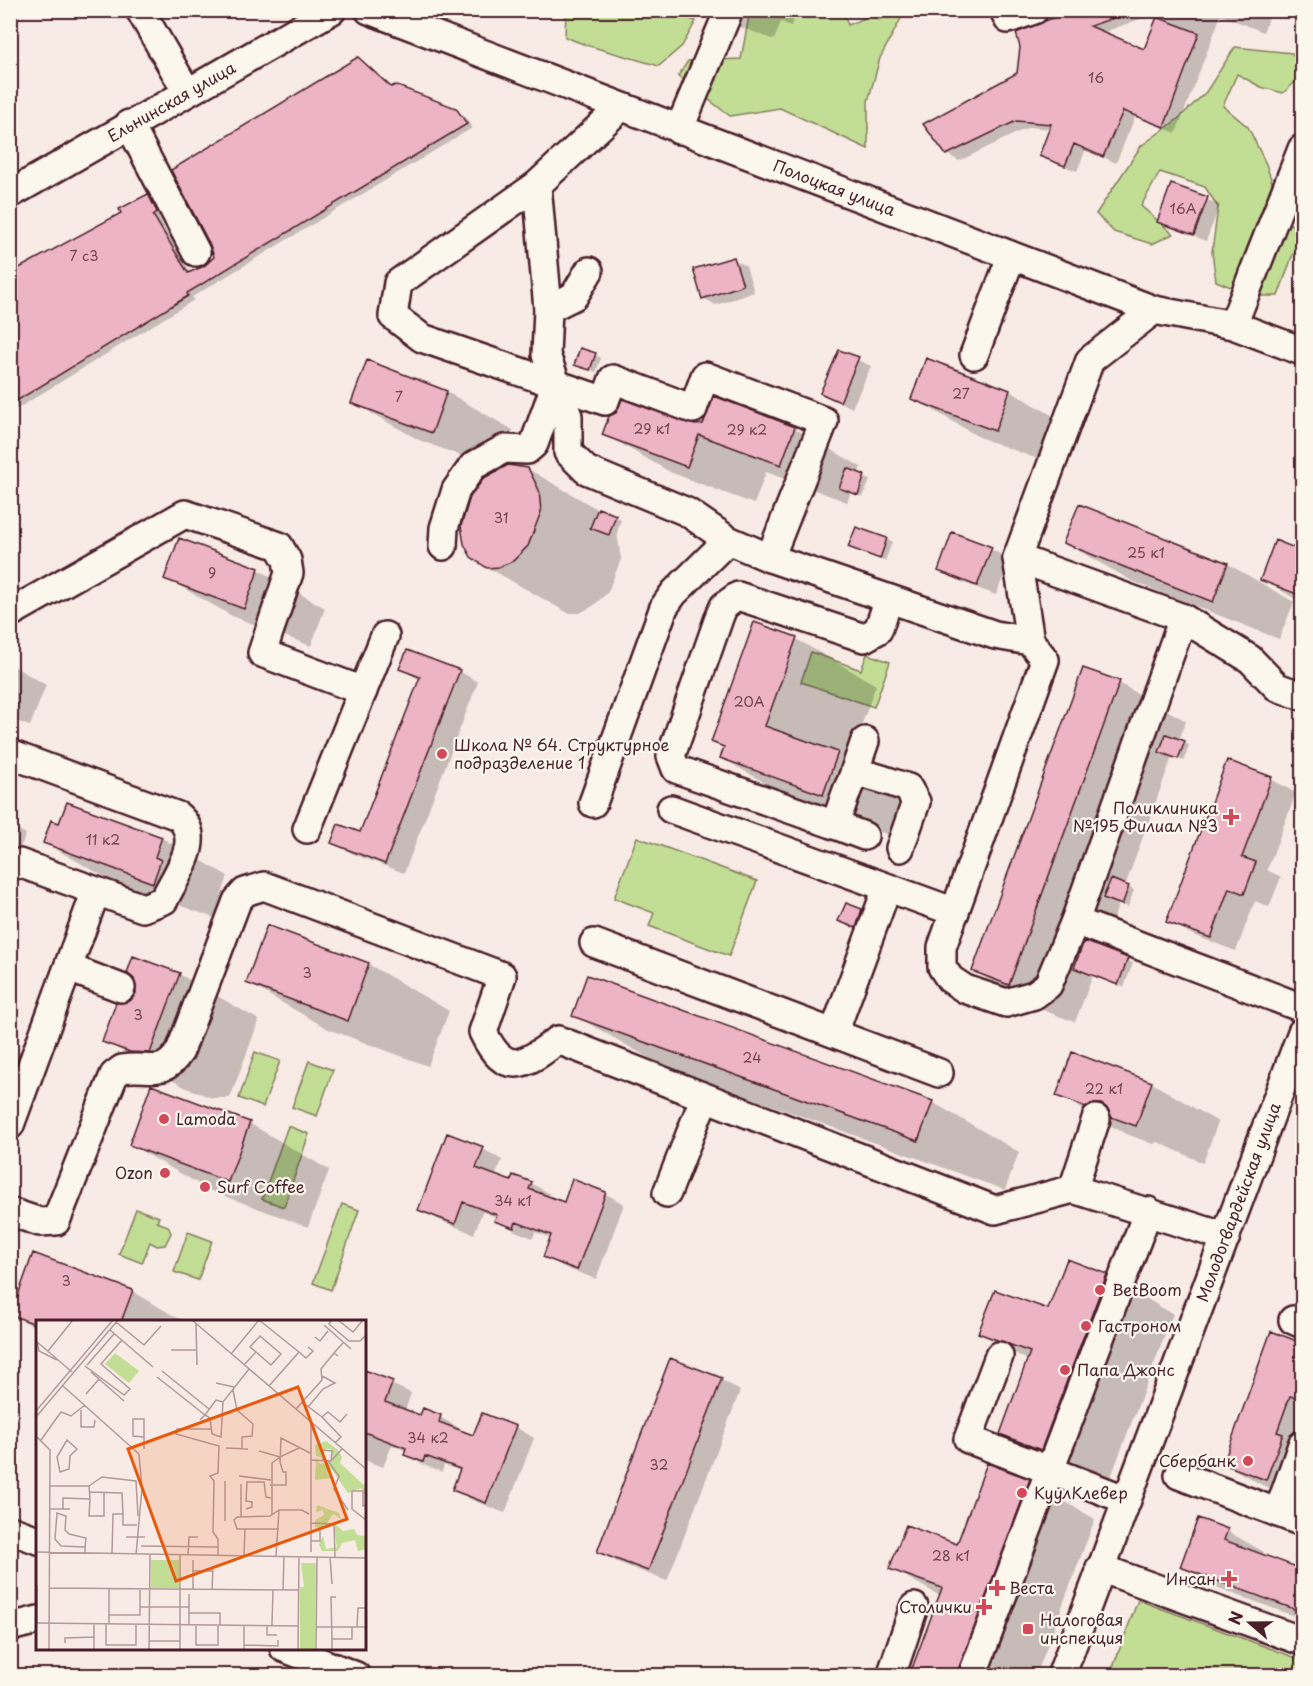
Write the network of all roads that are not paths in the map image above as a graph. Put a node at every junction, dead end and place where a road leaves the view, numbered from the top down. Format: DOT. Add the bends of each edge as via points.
graph roads {
  1 [pos="332,10"];
  2 [pos="369,10"];
  3 [pos="1004,10"];
  4 [pos="1034,10"];
  5 [pos="145,12"];
  6 [pos="720,13"];
  7 [pos="187,92"];
  8 [pos="620,108"];
  9 [pos="129,124"];
  10 [pos="679,130"];
  11 [pos="1302,149"];
  12 [pos="537,185"];
  13 [pos="10,194"];
  14 [pos="196,252"];
  15 [pos="1011,256"];
  16 [pos="589,271"];
  17 [pos="548,309"];
  18 [pos="1154,310"];
  19 [pos="1233,325"];
  20 [pos="1302,351"];
  21 [pos="974,355"];
  22 [pos="556,383"];
  23 [pos="728,540"];
  24 [pos="443,546"];
  25 [pos="770,558"];
  26 [pos="1017,558"];
  27 [pos="889,599"];
  28 [pos="10,613"];
  29 [pos="1184,618"];
  30 [pos="385,636"];
  31 [pos="1030,641"];
  32 [pos="363,691"];
  33 [pos="1302,696"];
  34 [pos="865,741"];
  35 [pos="10,754"];
  36 [pos="852,779"];
  37 [pos="593,803"];
  38 [pos="671,809"];
  39 [pos="835,825"];
  40 [pos="308,829"];
  41 [pos="864,836"];
  42 [pos="900,849"];
  43 [pos="10,867"];
  44 [pos="887,888"];
  45 [pos="96,891"];
  46 [pos="955,912"];
  47 [pos="1075,921"];
  48 [pos="594,943"];
  49 [pos="69,968"];
  50 [pos="121,988"];
  51 [pos="1302,1008"];
  52 [pos="1302,1032"];
  53 [pos="834,1034"];
  54 [pos="939,1073"];
  55 [pos="704,1099"];
  56 [pos="1096,1119"];
  57 [pos="10,1125"];
  58 [pos="1073,1189"];
  59 [pos="667,1193"];
  60 [pos="1148,1211"];
  61 [pos="10,1212"];
  62 [pos="1226,1237"];
  63 [pos="999,1356"];
  64 [pos="1302,1445"];
  65 [pos="1050,1470"];
  66 [pos="1179,1475"];
  67 [pos="1127,1500"];
  68 [pos="1290,1517"];
  69 [pos="10,1530"];
  70 [pos="36,1539"];
  71 [pos="1100,1568"];
  72 [pos="914,1607"];
  73 [pos="36,1621"];
  74 [pos="10,1628"];
  75 [pos="1302,1641"];
  76 [pos="290,1650"];
  77 [pos="356,1676"];
  78 [pos="891,1676"];
  79 [pos="972,1676"];
  80 [pos="1061,1676"];
  1 -- 7 [label="street, Ельнинская улица"];
  2 -- 8 [label="street, Полоцкая улица"];
  3 -- 4 [label="street" via="1008,19"];
  5 -- 7 [label="street"];
  6 -- 10 [label="street"];
  7 -- 9 [label="street, Ельнинская улица"];
  8 -- 10 [label="street, Полоцкая улица"];
  8 -- 12 [label="street"];
  9 -- 13 [label="street, Ельнинская улица"];
  9 -- 14 [label="street"];
  10 -- 15 [label="street, Полоцкая улица"];
  11 -- 19 [label="street"];
  12 -- 17 [label="street"];
  12 -- 22 [label="street" via="398,283 393,316 422,338"];
  15 -- 18 [label="street, Полоцкая улица"];
  15 -- 21 [label="street"];
  16 -- 17 [label="street" via="574,296"];
  17 -- 22 [label="street" via="546,355"];
  18 -- 19 [label="street, Полоцкая улица"];
  18 -- 26 [label="street" via="1090,360"];
  19 -- 20 [label="street, Полоцкая улица"];
  22 -- 23 [label="street" via="568,416 568,452 586,470 687,512"];
  22 -- 24 [label="street" via="534,444 528,450 504,448 474,466 456,490 444,528"];
  22 -- 25 [label="street" via="605,401 613,379 693,409 705,376 824,421"];
  23 -- 25 [label="street"];
  23 -- 37 [label="street" via="664,607"];
  25 -- 27 [label="street"];
  26 -- 29 [label="street"];
  26 -- 31 [label="street"];
  27 -- 31 [label="street" via="995,635"];
  27 -- 39 [label="street" via="878,630 864,638 738,596 729,601 720,615 673,746 671,756 676,769"];
  28 -- 32 [label="street" via="185,514 279,546 287,560 289,573 262,653"];
  29 -- 33 [label="street" via="1250,659 1277,687"];
  29 -- 47 [label="street"];
  30 -- 32 [label="street"];
  31 -- 46 [label="street" via="1044,660"];
  32 -- 40 [label="street"];
  34 -- 36 [label="street"];
  35 -- 45 [label="street" via="178,816 187,824 191,837 188,850 164,900 143,908"];
  36 -- 39 [label="street"];
  36 -- 42 [label="street" via="866,774 913,793 916,802"];
  38 -- 44 [label="street"];
  39 -- 41 [label="street"];
  43 -- 45 [label="street" via="19,863"];
  44 -- 46 [label="street"];
  44 -- 53 [label="street"];
  45 -- 49 [label="street"];
  46 -- 47 [label="street" via="942,947 942,967 950,979 965,989 1006,1003 1034,996 1048,985"];
  47 -- 51 [label="street"];
  48 -- 53 [label="street"];
  49 -- 50 [label="street"];
  49 -- 57 [label="street"];
  52 -- 62 [label="street, Молодогвардейская улица"];
  53 -- 54 [label="street"];
  55 -- 58 [label="street" via="995,1210"];
  55 -- 59 [label="street"];
  55 -- 61 [label="street" via="558,1040 534,1059 503,1061 483,1032 502,976 264,886 245,892 237,901 173,1062 157,1070 122,1069 114,1075 56,1221 40,1222"];
  56 -- 58 [label="street"];
  58 -- 60 [label="street"];
  60 -- 62 [label="street"];
  60 -- 65 [label="street"];
  62 -- 67 [label="street, Молодогвардейская улица"];
  63 -- 65 [label="street" via="968,1440"];
  64 -- 68 [label="street"];
  65 -- 67 [label="street"];
  65 -- 79 [label="street"];
  66 -- 68 [label="street"];
  67 -- 71 [label="street, Молодогвардейская улица"];
  69 -- 70 [label="street"];
  71 -- 75 [label="street"];
  71 -- 80 [label="street, Молодогвардейская улица"];
  72 -- 78 [label="street"];
  73 -- 74 [label="street"];
  76 -- 77 [label="street"];
}
